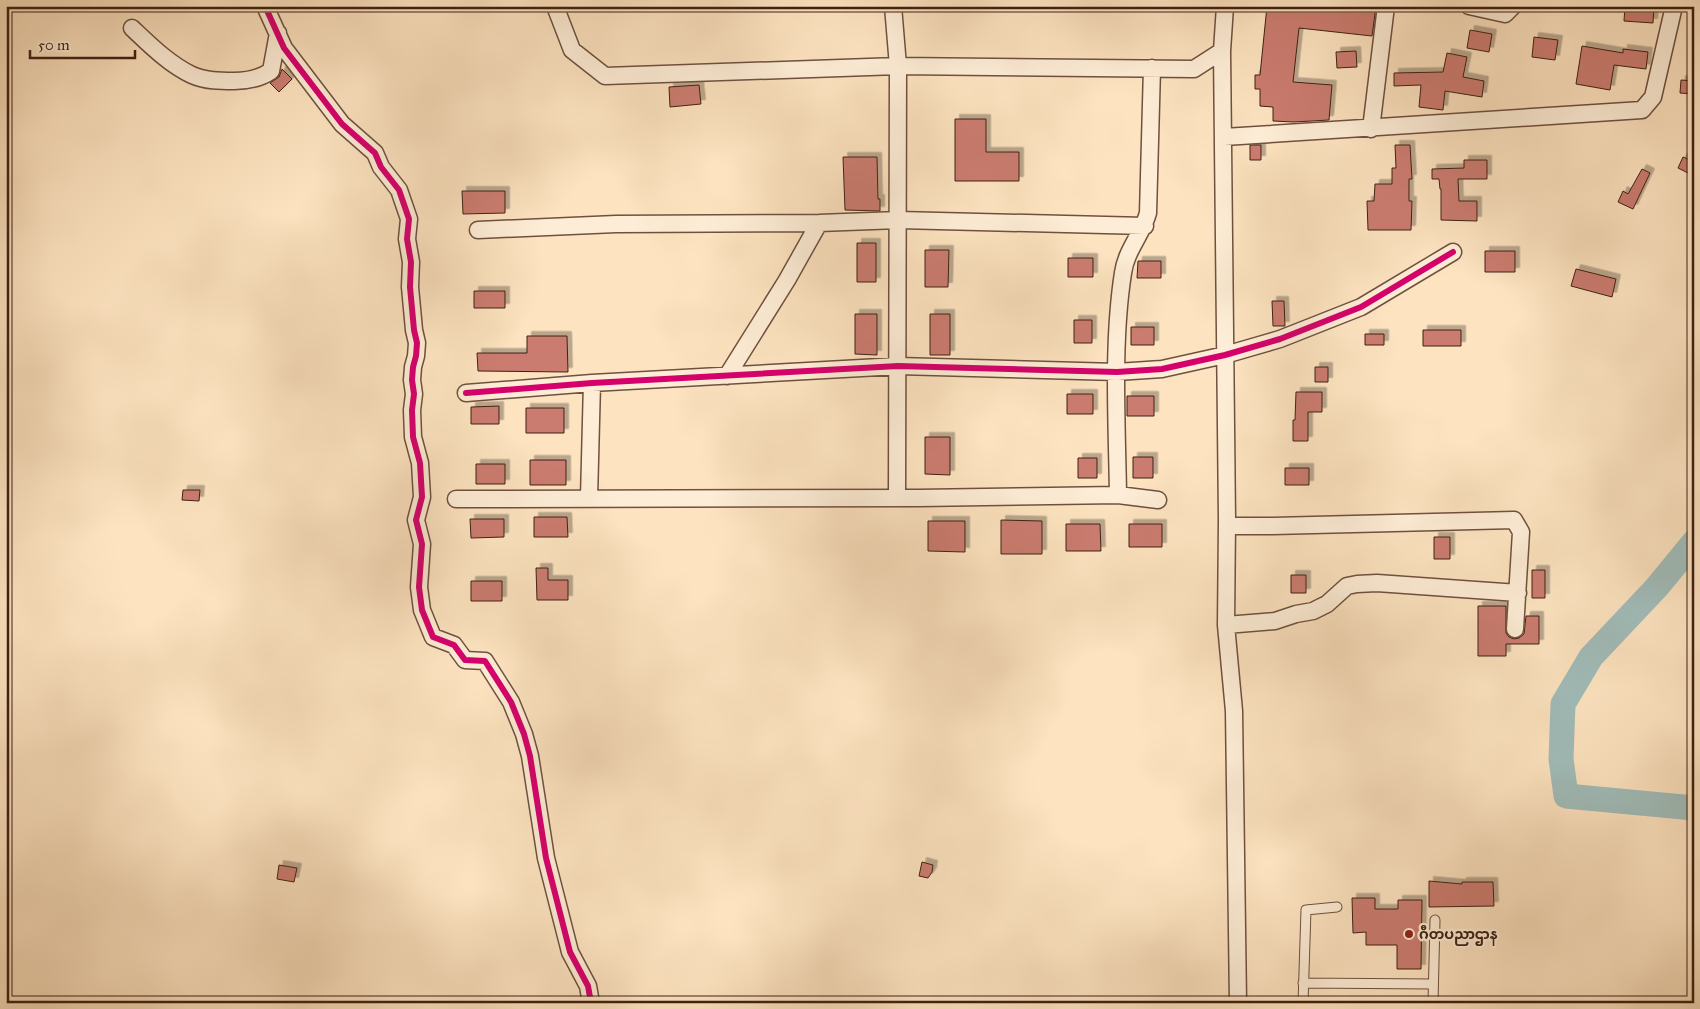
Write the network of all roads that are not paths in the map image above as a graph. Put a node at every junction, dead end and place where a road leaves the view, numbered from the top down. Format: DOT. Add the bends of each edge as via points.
graph roads {
  1 [pos="265,6"];
  2 [pos="555,6"];
  3 [pos="893,6"];
  4 [pos="1225,6"];
  5 [pos="1386,6"];
  6 [pos="1469,6"];
  7 [pos="1513,6"];
  8 [pos="1674,6"];
  9 [pos="132,28"];
  10 [pos="278,33"];
  11 [pos="1222,52"];
  12 [pos="898,66"];
  13 [pos="1152,68"];
  14 [pos="1371,129"];
  15 [pos="1224,137"];
  16 [pos="899,220"];
  17 [pos="819,223"];
  18 [pos="1145,226"];
  19 [pos="478,230"];
  20 [pos="1453,252"];
  21 [pos="1225,355"];
  22 [pos="898,366"];
  23 [pos="1117,372"];
  24 [pos="727,376"];
  25 [pos="592,383"];
  26 [pos="466,393"];
  27 [pos="1118,495"];
  28 [pos="589,498"];
  29 [pos="897,498"];
  30 [pos="456,499"];
  31 [pos="1158,500"];
  32 [pos="1227,526"];
  33 [pos="1518,594"];
  34 [pos="1226,625"];
  35 [pos="1515,629"];
  36 [pos="1337,907"];
  37 [pos="1435,920"];
  38 [pos="1303,983"];
  39 [pos="1434,984"];
  40 [pos="591,1003"];
  41 [pos="1238,1003"];
  42 [pos="1303,1003"];
  43 [pos="1433,1003"];
  1 -- 10 [label="street"];
  2 -- 12 [label="street" via="572,50 605,76"];
  3 -- 12 [label="street"];
  4 -- 11 [label="street"];
  5 -- 14 [label="street"];
  6 -- 7 [label="street" via="1505,14"];
  8 -- 14 [label="street" via="1653,97 1642,110"];
  9 -- 10 [label="street" via="173,63 193,75 219,81 246,81 261,78 270,71"];
  10 -- 40 [label="street" via="284,48 342,124 375,153 381,167 399,190 409,219 410,287 417,343 412,410 422,497 416,520 422,544 419,587 422,610 433,637 454,645 465,660 485,661 511,702 530,756 546,858 570,952 588,986"];
  11 -- 13 [label="street" via="1194,69"];
  11 -- 15 [label="street"];
  12 -- 13 [label="street"];
  12 -- 16 [label="street"];
  13 -- 18 [label="street"];
  14 -- 15 [label="street"];
  15 -- 21 [label="street"];
  16 -- 17 [label="street"];
  16 -- 18 [label="street"];
  16 -- 22 [label="street"];
  17 -- 19 [label="street" via="616,224"];
  17 -- 24 [label="street" via="788,280"];
  18 -- 23 [label="street" via="1129,250 1123,271"];
  20 -- 21 [label="street" via="1361,307 1280,339"];
  21 -- 23 [label="street" via="1162,369"];
  21 -- 32 [label="street"];
  22 -- 23 [label="street"];
  22 -- 24 [label="street"];
  22 -- 29 [label="street"];
  23 -- 27 [label="street"];
  24 -- 25 [label="street"];
  25 -- 26 [label="street"];
  25 -- 28 [label="street"];
  27 -- 29 [label="street"];
  27 -- 31 [label="street"];
  28 -- 29 [label="street"];
  28 -- 30 [label="street"];
  32 -- 33 [label="street" via="1514,520 1522,532"];
  32 -- 34 [label="street"];
  33 -- 34 [label="street" via="1357,584 1347,586 1327,604 1313,611 1275,621"];
  33 -- 35 [label="street"];
  34 -- 41 [label="street" via="1234,711"];
  36 -- 38 [label="lane" via="1306,910"];
  37 -- 39 [label="lane"];
  38 -- 39 [label="lane"];
  38 -- 42 [label="lane"];
  39 -- 43 [label="lane"];
}
